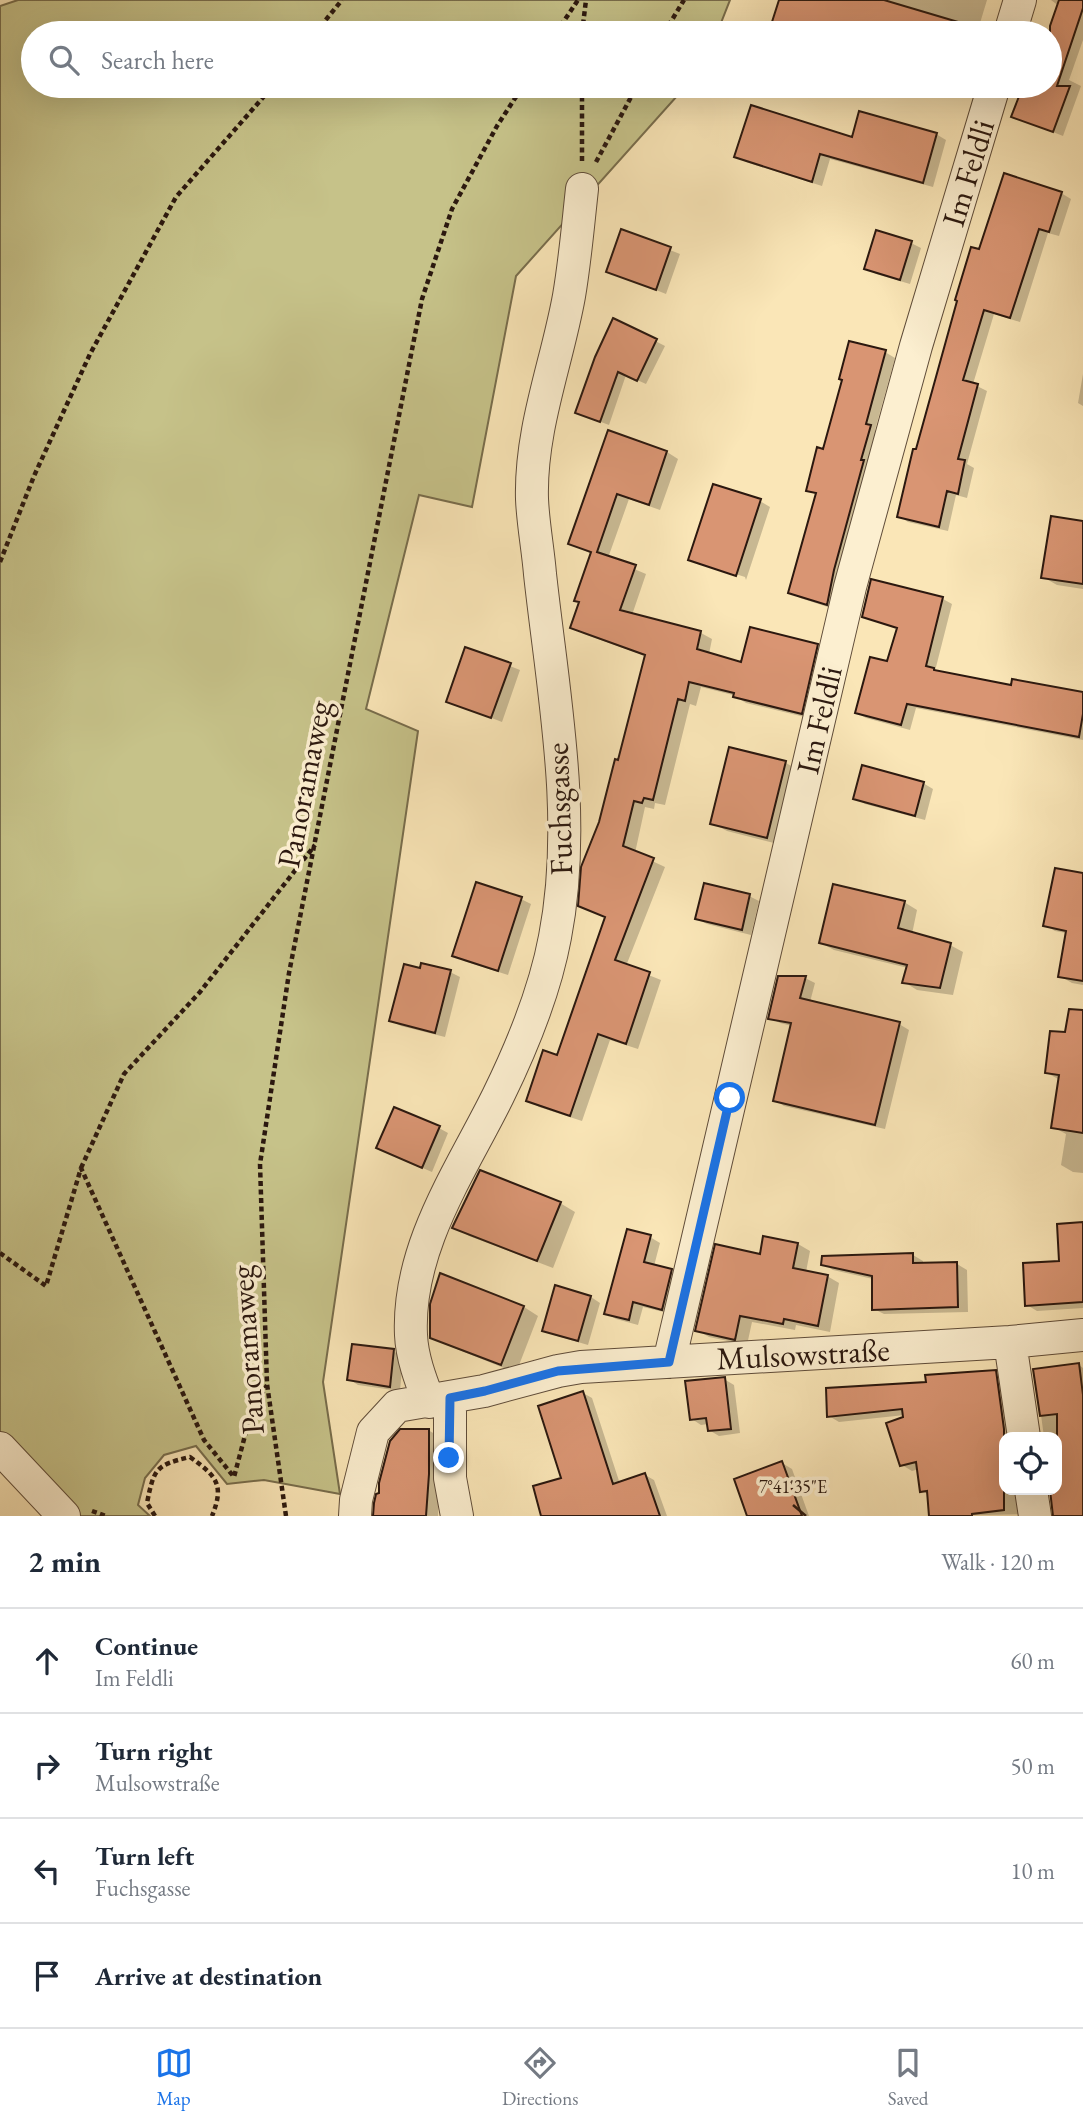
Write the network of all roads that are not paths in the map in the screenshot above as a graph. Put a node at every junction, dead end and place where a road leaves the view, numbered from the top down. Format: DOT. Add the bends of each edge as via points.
graph roads {
  1 [pos="1020,0"];
  2 [pos="1014,21"];
  3 [pos="990,98"];
  4 [pos="582,190"];
  5 [pos="1083,1335"];
  6 [pos="1010,1342"];
  7 [pos="669,1362"];
  8 [pos="439,1400"];
  9 [pos="1023,1432"];
  10 [pos="0,1448"];
  11 [pos="1032,1495"];
  12 [pos="64,1516"];
  13 [pos="355,1516"];
  14 [pos="457,1516"];
  15 [pos="1035,1516"];
  1 -- 2 [label="street"];
  3 -- 7 [label="street, Im Feldli" via="850,587"];
  4 -- 8 [label="street, Fuchsgasse" via="569,296 534,448 533,499 562,779 562,885 555,939 528,1029 424,1247 414,1290 411,1336 417,1370"];
  5 -- 6 [label="street, Mulsowstraße"];
  6 -- 7 [label="street, Mulsowstraße"];
  6 -- 9 [label="street"];
  7 -- 8 [label="street, Mulsowstraße" via="558,1371"];
  8 -- 13 [label="street, Mulsowstraße" via="397,1406 373,1432"];
  8 -- 14 [label="street, Fuchsgasse"];
  10 -- 12 [label="street"];
  11 -- 15 [label="street"];
}
